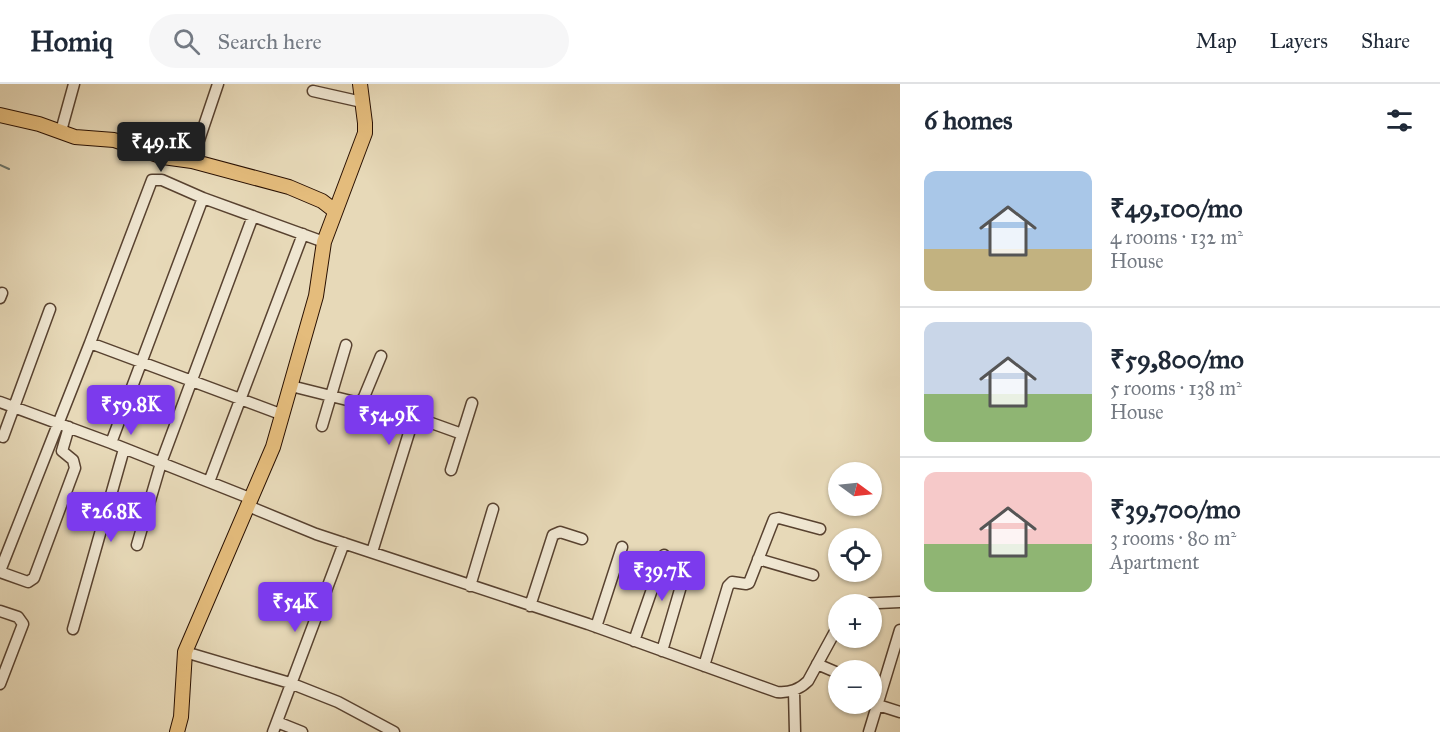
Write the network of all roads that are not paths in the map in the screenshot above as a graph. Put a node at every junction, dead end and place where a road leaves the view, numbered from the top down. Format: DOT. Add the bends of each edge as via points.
graph roads {
  1 [pos="74,84"];
  2 [pos="218,84"];
  3 [pos="360,84"];
  4 [pos="313,91"];
  5 [pos="362,102"];
  6 [pos="0,115"];
  7 [pos="61,131"];
  8 [pos="192,161"];
  9 [pos="203,198"];
  10 [pos="335,211"];
  11 [pos="253,216"];
  12 [pos="314,238"];
  13 [pos="50,309"];
  14 [pos="90,343"];
  15 [pos="346,345"];
  16 [pos="381,356"];
  17 [pos="141,362"];
  18 [pos="192,381"];
  19 [pos="291,386"];
  20 [pos="331,396"];
  21 [pos="239,400"];
  22 [pos="0,402"];
  23 [pos="472,403"];
  24 [pos="15,407"];
  25 [pos="283,416"];
  26 [pos="64,425"];
  27 [pos="322,426"];
  28 [pos="462,434"];
  29 [pos="3,437"];
  30 [pos="111,443"];
  31 [pos="124,449"];
  32 [pos="161,463"];
  33 [pos="450,470"];
  34 [pos="209,482"];
  35 [pos="250,502"];
  36 [pos="493,509"];
  37 [pos="820,529"];
  38 [pos="582,539"];
  39 [pos="344,543"];
  40 [pos="137,545"];
  41 [pos="622,547"];
  42 [pos="372,552"];
  43 [pos="664,555"];
  44 [pos="689,559"];
  45 [pos="758,559"];
  46 [pos="0,572"];
  47 [pos="813,575"];
  48 [pos="470,586"];
  49 [pos="900,602"];
  50 [pos="882,603"];
  51 [pos="530,606"];
  52 [pos="0,610"];
  53 [pos="596,627"];
  54 [pos="73,629"];
  55 [pos="900,630"];
  56 [pos="634,640"];
  57 [pos="828,644"];
  58 [pos="662,651"];
  59 [pos="185,652"];
  60 [pos="817,664"];
  61 [pos="704,666"];
  62 [pos="828,669"];
  63 [pos="291,683"];
  64 [pos="0,684"];
  65 [pos="883,690"];
  66 [pos="794,691"];
  67 [pos="882,693"];
  68 [pos="882,706"];
  69 [pos="900,712"];
  70 [pos="875,714"];
  71 [pos="275,727"];
  72 [pos="177,732"];
  73 [pos="302,732"];
  74 [pos="394,732"];
  75 [pos="795,732"];
  76 [pos="869,732"];
  1 -- 7 [label="street"];
  2 -- 8 [label="street"];
  3 -- 5 [label="main road"];
  4 -- 5 [label="street"];
  5 -- 10 [label="main road" via="365,133"];
  6 -- 7 [label="main road"];
  7 -- 8 [label="main road" via="86,139 114,140 163,157"];
  8 -- 10 [label="main road" via="289,187"];
  9 -- 11 [label="street"];
  9 -- 14 [label="street" via="162,180 152,180"];
  9 -- 17 [label="street"];
  10 -- 12 [label="main road"];
  11 -- 12 [label="street"];
  11 -- 18 [label="street"];
  12 -- 19 [label="main road" via="316,296"];
  12 -- 21 [label="street"];
  13 -- 24 [label="street"];
  14 -- 17 [label="street"];
  14 -- 26 [label="street"];
  15 -- 20 [label="street"];
  16 -- 20 [label="street" via="360,402"];
  17 -- 18 [label="street"];
  17 -- 30 [label="street"];
  18 -- 21 [label="street"];
  18 -- 32 [label="street"];
  19 -- 20 [label="street"];
  19 -- 25 [label="main road"];
  20 -- 27 [label="street"];
  21 -- 25 [label="street"];
  21 -- 34 [label="street"];
  22 -- 24 [label="street"];
  23 -- 28 [label="street"];
  24 -- 26 [label="street"];
  24 -- 29 [label="street"];
  25 -- 35 [label="main road"];
  26 -- 30 [label="street"];
  26 -- 46 [label="street"];
  26 -- 46 [label="street" via="62,451 73,460 75,468 34,578 27,582"];
  28 -- 33 [label="street"];
  28 -- 42 [label="street" via="412,420"];
  30 -- 31 [label="street"];
  31 -- 32 [label="street"];
  31 -- 54 [label="street"];
  32 -- 34 [label="street"];
  32 -- 40 [label="street"];
  34 -- 35 [label="street"];
  35 -- 39 [label="street"];
  35 -- 59 [label="main road"];
  36 -- 48 [label="street"];
  37 -- 45 [label="street" via="774,519"];
  38 -- 51 [label="street" via="560,532 553,535"];
  39 -- 42 [label="street"];
  39 -- 63 [label="street"];
  41 -- 53 [label="street"];
  42 -- 48 [label="street"];
  43 -- 56 [label="street"];
  44 -- 58 [label="street"];
  45 -- 47 [label="street"];
  45 -- 61 [label="street" via="749,583 729,583"];
  48 -- 51 [label="street"];
  49 -- 50 [label="street"];
  51 -- 53 [label="street"];
  52 -- 64 [label="street" via="18,617 23,624"];
  53 -- 56 [label="street"];
  55 -- 65 [label="street"];
  56 -- 58 [label="street"];
  57 -- 60 [label="street"];
  58 -- 61 [label="street"];
  59 -- 63 [label="street"];
  59 -- 72 [label="main road"];
  60 -- 62 [label="street"];
  60 -- 66 [label="street" via="808,681"];
  61 -- 66 [label="street" via="777,692"];
  63 -- 71 [label="street"];
  63 -- 74 [label="street" via="338,702"];
  65 -- 67 [label="street"];
  66 -- 75 [label="street"];
  68 -- 69 [label="street"];
  70 -- 76 [label="street"];
  71 -- 73 [label="street"];
}
